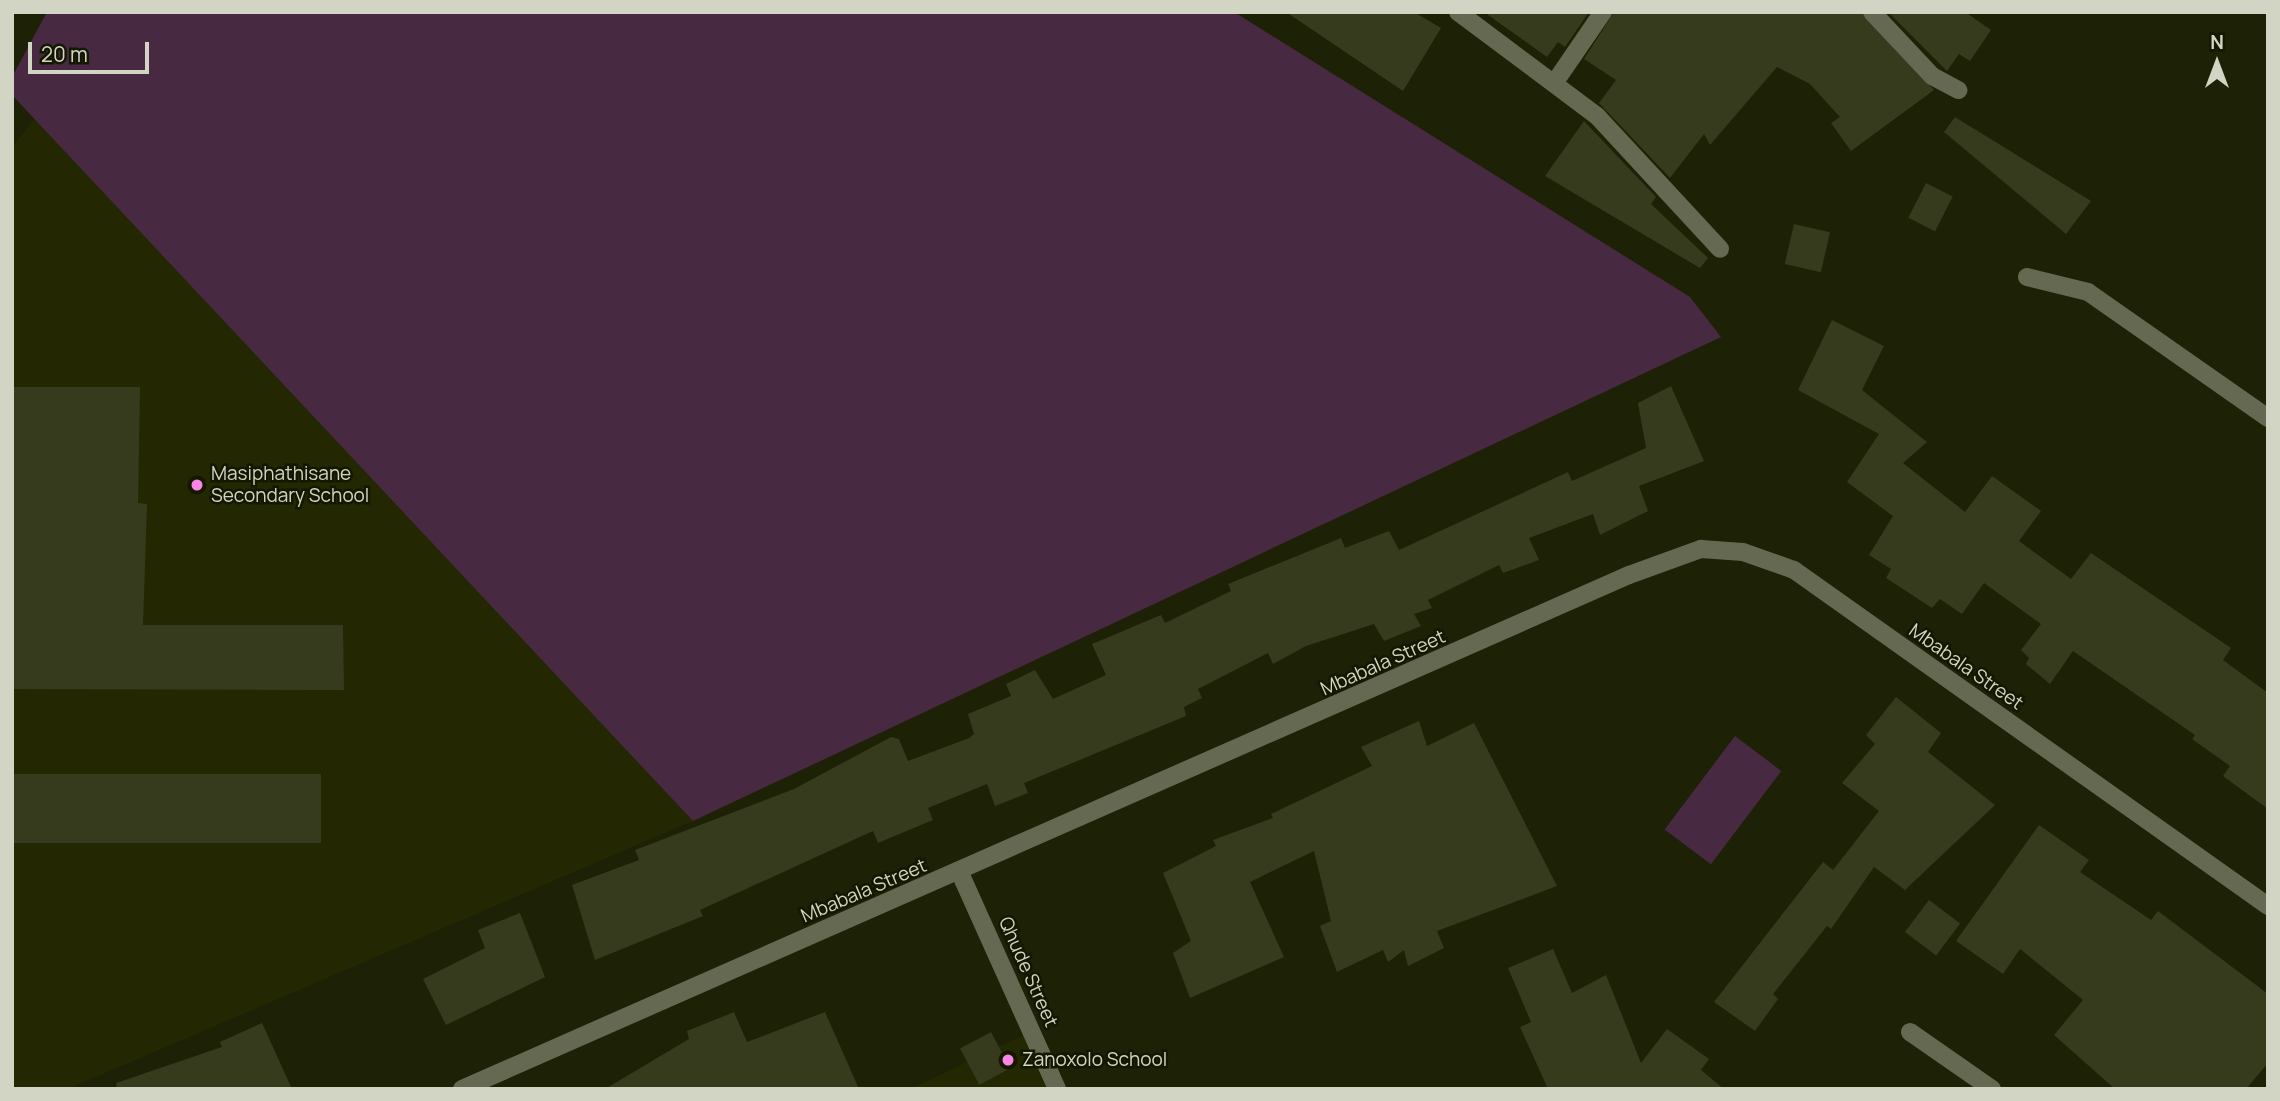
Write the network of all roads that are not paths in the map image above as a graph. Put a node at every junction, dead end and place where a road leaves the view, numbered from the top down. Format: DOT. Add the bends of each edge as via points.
graph roads {
  1 [pos="1458,12"];
  2 [pos="1603,12"];
  3 [pos="1872,12"];
  4 [pos="1555,82"];
  5 [pos="1958,90"];
  6 [pos="1720,249"];
  7 [pos="2027,277"];
  8 [pos="2268,418"];
  9 [pos="960,873"];
  10 [pos="2268,906"];
  11 [pos="1910,1032"];
  12 [pos="462,1089"];
  13 [pos="1057,1089"];
  14 [pos="1992,1089"];
  1 -- 4 [label="street"];
  2 -- 4 [label="street"];
  3 -- 5 [label="street" via="1932,76"];
  4 -- 6 [label="street" via="1629,147"];
  7 -- 8 [label="street" via="2088,292"];
  9 -- 10 [label="street, Mbabala Street" via="1629,575 1677,556 1719,548 1794,570"];
  9 -- 12 [label="street, Mbabala Street"];
  9 -- 13 [label="street, Qhude Street"];
  11 -- 14 [label="street"];
}
